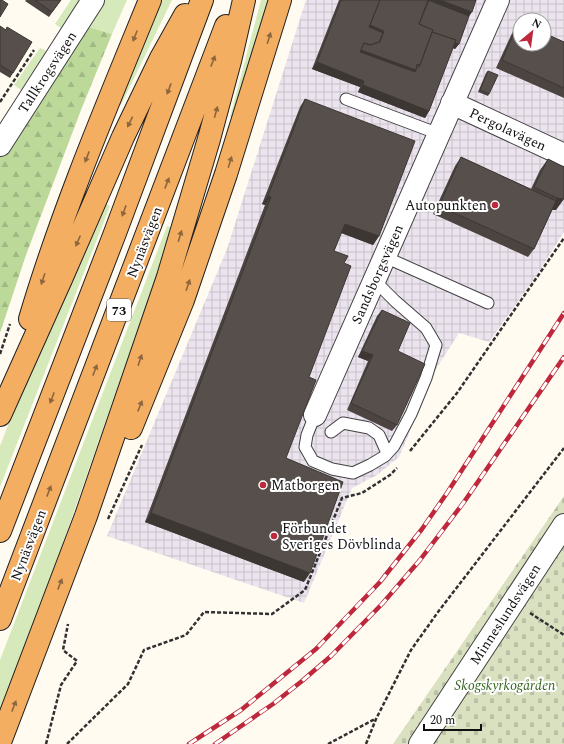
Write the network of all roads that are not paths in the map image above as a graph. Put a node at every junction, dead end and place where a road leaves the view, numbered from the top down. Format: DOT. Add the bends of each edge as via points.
graph roads {
  1 [pos="93,0"];
  2 [pos="150,0"];
  3 [pos="193,0"];
  4 [pos="202,0"];
  5 [pos="236,0"];
  6 [pos="244,0"];
  7 [pos="280,0"];
  8 [pos="498,0"];
  9 [pos="346,99"];
  10 [pos="452,102"];
  11 [pos="439,134"];
  12 [pos="0,145"];
  13 [pos="564,155"];
  14 [pos="385,257"];
  15 [pos="374,280"];
  16 [pos="488,303"];
  17 [pos="2,410"];
  18 [pos="315,416"];
  19 [pos="330,432"];
  20 [pos="387,453"];
  21 [pos="86,516"];
  22 [pos="564,525"];
  23 [pos="0,531"];
  24 [pos="0,619"];
  25 [pos="0,742"];
  26 [pos="420,744"];
  1 -- 12 [label="street, Tallkrogsvägen"];
  2 -- 17 [label="highway, one-way" via="67,210 34,304"];
  3 -- 17 [label="highway, one-way" via="161,58 123,138"];
  4 -- 23 [label="highway, 73, one-way"];
  24 -- 5 [label="highway, Nynäsvägen / 73, one-way"];
  21 -- 6 [label="highway, one-way" via="168,277 209,139"];
  21 -- 7 [label="highway, one-way" via="106,488 183,300 226,174"];
  8 -- 10 [label="street, Sandsborgsvägen"];
  9 -- 11 [label="lane"];
  10 -- 11 [label="street, Sandsborgsvägen"];
  10 -- 13 [label="street, Pergolavägen"];
  11 -- 14 [label="street, Sandsborgsvägen"];
  14 -- 15 [label="street, Sandsborgsvägen"];
  14 -- 16 [label="lane"];
  15 -- 18 [label="street, Sandsborgsvägen"];
  15 -- 20 [label="lane" via="426,328 436,345 412,414 394,446"];
  18 -- 20 [label="lane" via="305,447 313,461 332,469 353,473"];
  19 -- 20 [label="lane" via="343,423 369,428 379,435"];
  25 -- 21 [label="highway, one-way"];
  22 -- 26 [label="street, Minneslundsvägen"];
}
